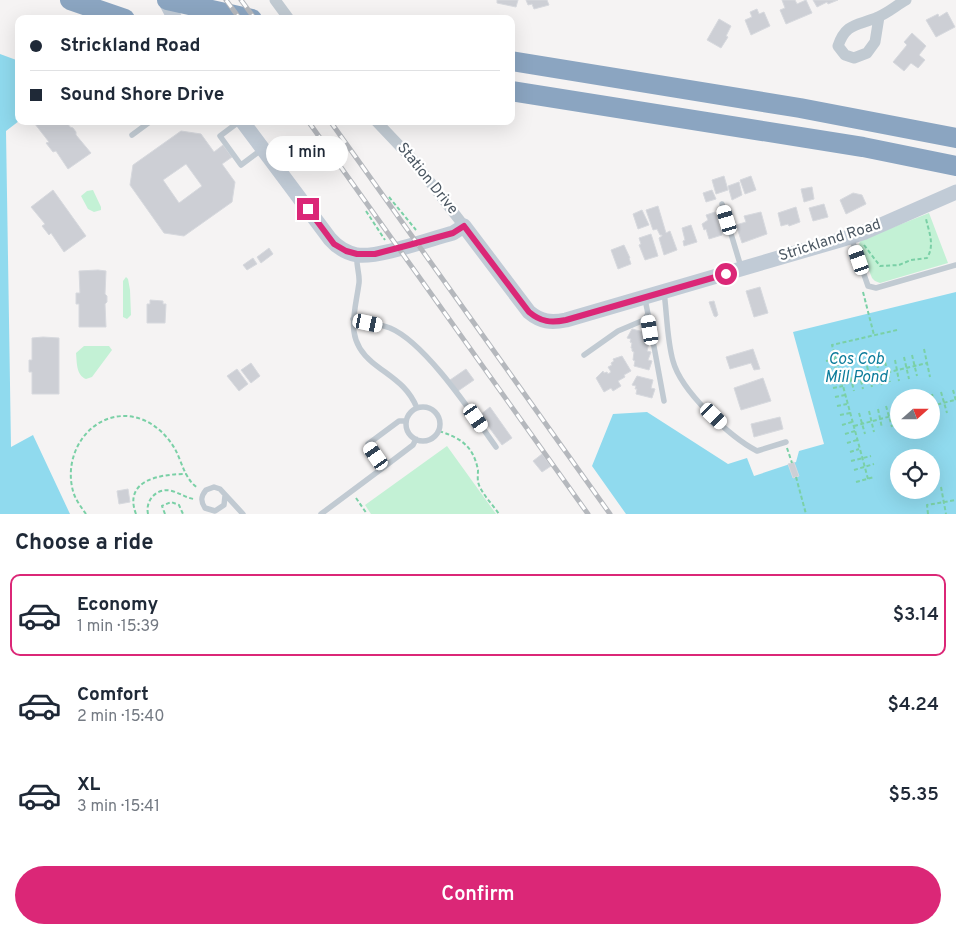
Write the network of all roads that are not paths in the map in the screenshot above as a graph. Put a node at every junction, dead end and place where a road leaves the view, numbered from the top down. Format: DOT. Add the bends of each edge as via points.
graph roads {
  1 [pos="166,0"];
  2 [pos="275,0"];
  3 [pos="906,0"];
  4 [pos="75,2"];
  5 [pos="113,15"];
  6 [pos="173,15"];
  7 [pos="234,15"];
  8 [pos="286,15"];
  9 [pos="880,16"];
  10 [pos="515,62"];
  11 [pos="515,92"];
  12 [pos="145,125"];
  13 [pos="235,125"];
  14 [pos="244,125"];
  15 [pos="380,125"];
  16 [pos="132,135"];
  17 [pos="956,138"];
  18 [pos="262,149"];
  19 [pos="956,166"];
  20 [pos="956,192"];
  21 [pos="722,204"];
  22 [pos="464,226"];
  23 [pos="857,241"];
  24 [pos="357,254"];
  25 [pos="956,265"];
  26 [pos="742,269"];
  27 [pos="664,292"];
  28 [pos="645,297"];
  29 [pos="648,314"];
  30 [pos="353,319"];
  31 [pos="556,322"];
  32 [pos="584,355"];
  33 [pos="664,401"];
  34 [pos="417,408"];
  35 [pos="406,421"];
  36 [pos="416,439"];
  37 [pos="786,442"];
  38 [pos="496,447"];
  39 [pos="384,467"];
  40 [pos="225,496"];
  41 [pos="235,507"];
  42 [pos="221,509"];
  43 [pos="243,514"];
  44 [pos="321,514"];
  1 -- 6 [label="main road"];
  1 -- 7 [label="highway"];
  2 -- 8 [label="street"];
  3 -- 9 [label="street"];
  4 -- 5 [label="highway"];
  10 -- 17 [label="highway" via="800,108"];
  11 -- 19 [label="highway" via="863,147"];
  12 -- 16 [label="lane"];
  13 -- 18 [label="lane" via="220,136 241,165"];
  14 -- 18 [label="main road"];
  15 -- 22 [label="street, Station Drive" via="413,160"];
  18 -- 24 [label="main road" via="330,240 341,249"];
  20 -- 23 [label="main road, Strickland Road"];
  21 -- 26 [label="lane"];
  22 -- 24 [label="main road" via="453,233 375,254"];
  22 -- 31 [label="main road, Station Drive" via="529,312 540,320"];
  23 -- 25 [label="lane" via="868,286 876,288"];
  23 -- 26 [label="main road, Strickland Road"];
  24 -- 30 [label="lane" via="359,278"];
  26 -- 27 [label="main road, Strickland Road"];
  27 -- 28 [label="main road, Strickland Road"];
  27 -- 37 [label="lane" via="673,360 690,392 744,444 757,452"];
  28 -- 29 [label="lane"];
  28 -- 31 [label="main road, Strickland Road"];
  29 -- 32 [label="lane" via="644,320 618,331"];
  29 -- 33 [label="lane"];
  30 -- 34 [label="lane" via="354,334 363,353 405,387"];
  30 -- 38 [label="lane" via="390,328 406,337 432,363"];
  34 -- 35 [label="lane"];
  34 -- 36 [label="lane" via="427,407 436,412 440,421 439,431 430,440"];
  35 -- 36 [label="lane" via="409,434"];
  35 -- 39 [label="lane" via="399,421 368,444"];
  36 -- 39 [label="lane" via="413,445"];
  39 -- 44 [label="lane"];
  40 -- 41 [label="lane"];
  40 -- 42 [label="lane"];
  40 -- 42 [label="lane" via="216,488 204,492 205,508 211,511"];
  41 -- 42 [label="lane"];
  41 -- 43 [label="lane"];
}
